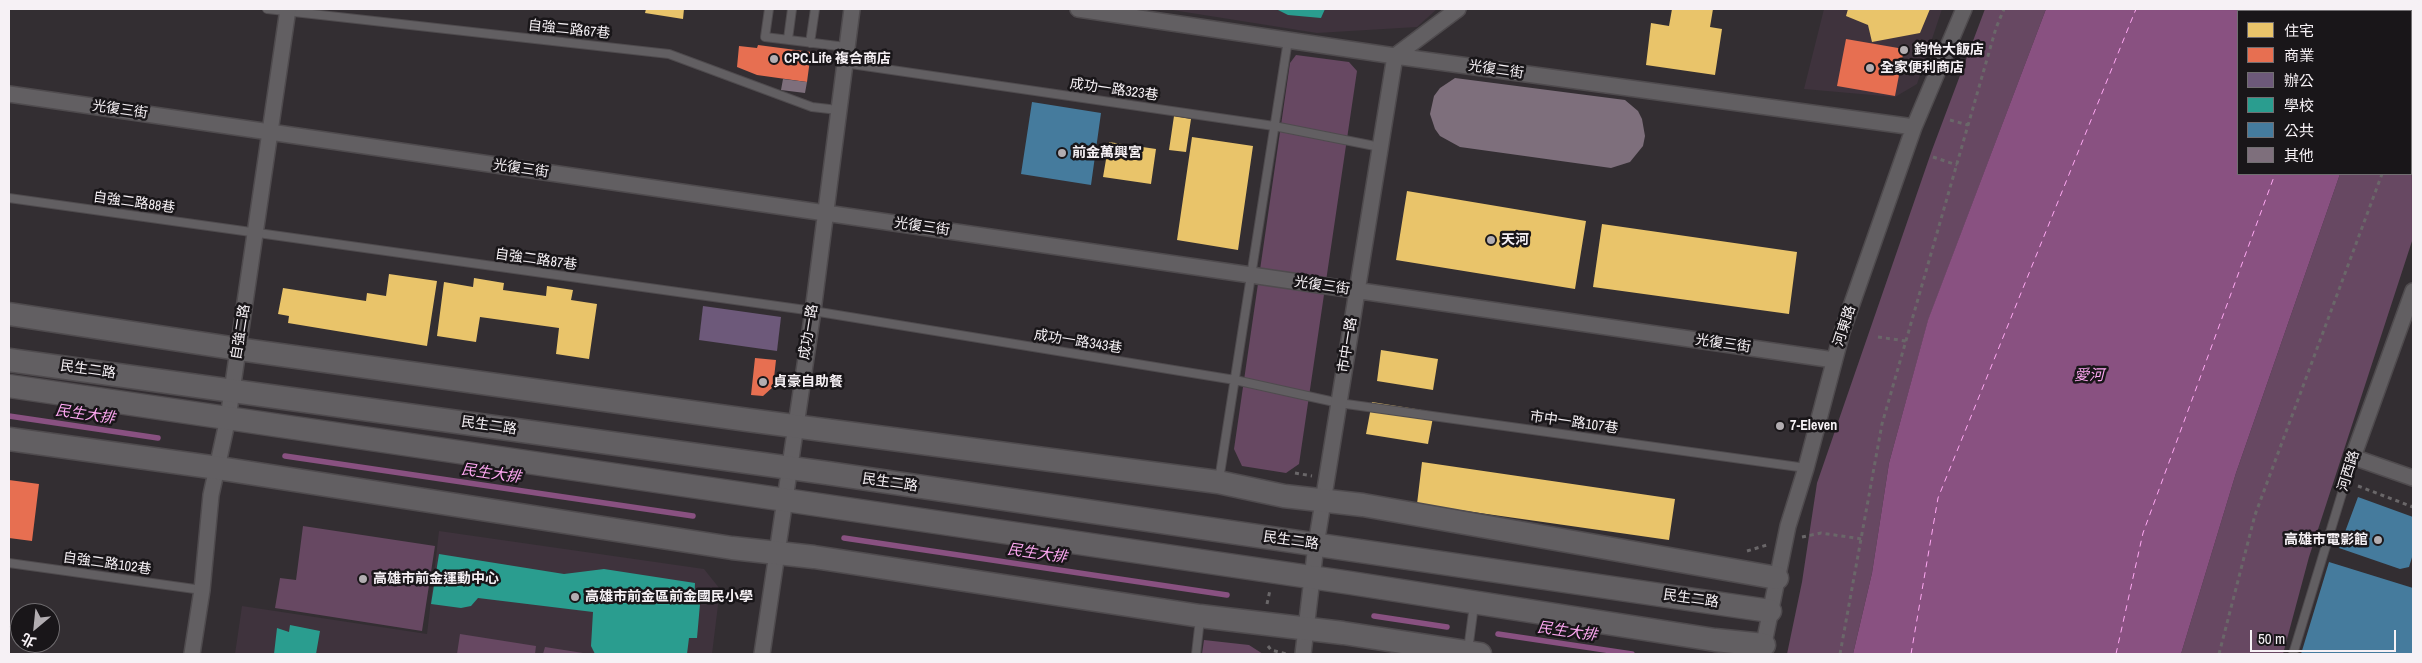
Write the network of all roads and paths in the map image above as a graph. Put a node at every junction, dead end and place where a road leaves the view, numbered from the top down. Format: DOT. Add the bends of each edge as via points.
graph roads {
  1 [pos="267,9"];
  2 [pos="769,9"];
  3 [pos="792,9"];
  4 [pos="815,9"];
  5 [pos="852,9"];
  6 [pos="1078,9"];
  7 [pos="1458,9"];
  8 [pos="1964,9"];
  9 [pos="2004,9"];
  10 [pos="288,10"];
  11 [pos="788,39"];
  12 [pos="1288,40"];
  13 [pos="810,42"];
  14 [pos="846,48"];
  15 [pos="1395,56"];
  16 [pos="844,63"];
  17 [pos="9,94"];
  18 [pos="838,110"];
  19 [pos="1950,120"];
  20 [pos="1968,125"];
  21 [pos="1274,126"];
  22 [pos="1914,127"];
  23 [pos="270,132"];
  24 [pos="1380,147"];
  25 [pos="1933,157"];
  26 [pos="1957,165"];
  27 [pos="2382,175"];
  28 [pos="9,198"];
  29 [pos="825,213"];
  30 [pos="255,233"];
  31 [pos="1251,275"];
  32 [pos="1357,291"];
  33 [pos="2413,291"];
  34 [pos="812,312"];
  35 [pos="9,314"];
  36 [pos="1878,337"];
  37 [pos="1906,341"];
  38 [pos="238,349"];
  39 [pos="9,360"];
  40 [pos="1834,360"];
  41 [pos="1235,380"];
  42 [pos="9,386"];
  43 [pos="232,390"];
  44 [pos="1339,403"];
  45 [pos="228,418"];
  46 [pos="794,426"];
  47 [pos="9,439"];
  48 [pos="2353,457"];
  49 [pos="218,468"];
  50 [pos="788,468"];
  51 [pos="1806,468"];
  52 [pos="2413,478"];
  53 [pos="1218,482"];
  54 [pos="2346,482"];
  55 [pos="783,500"];
  56 [pos="1324,500"];
  57 [pos="2413,506"];
  58 [pos="1821,534"];
  59 [pos="1862,539"];
  60 [pos="1316,545"];
  61 [pos="776,552"];
  62 [pos="9,563"];
  63 [pos="1312,577"];
  64 [pos="1777,578"];
  65 [pos="202,590"];
  66 [pos="1474,603"];
  67 [pos="1770,610"];
  68 [pos="1200,616"];
  69 [pos="1305,628"];
  70 [pos="1265,640"];
  71 [pos="1763,650"];
  72 [pos="1474,653"];
  73 [pos="192,654"];
  74 [pos="762,654"];
  75 [pos="1196,654"];
  76 [pos="1290,654"];
  77 [pos="1302,654"];
  78 [pos="1840,654"];
  79 [pos="2219,654"];
  80 [pos="2293,654"];
  1 -- 10 [label="lane, 自強二路67巷"];
  2 -- 11 [label="lane" via="765,36"];
  3 -- 11 [label="lane"];
  4 -- 13 [label="lane"];
  5 -- 14 [label="street, 成功一路"];
  6 -- 12 [label="street, 光復二街"];
  7 -- 15 [label="street"];
  8 -- 22 [label="street, 河東路"];
  9 -- 20 [label="path"];
  10 -- 18 [label="lane, 自強二路67巷" via="669,54 812,107"];
  10 -- 23 [label="street, 自強二路"];
  11 -- 13 [label="lane"];
  12 -- 15 [label="street, 光復二街"];
  12 -- 21 [label="lane"];
  13 -- 14 [label="lane"];
  14 -- 16 [label="street, 成功一路"];
  15 -- 22 [label="street, 光復二街"];
  15 -- 24 [label="street, 市中一路"];
  16 -- 18 [label="street, 成功一路"];
  16 -- 21 [label="lane, 成功一路323巷"];
  17 -- 23 [label="street, 光復三街"];
  18 -- 29 [label="street, 成功一路"];
  19 -- 20 [label="path"];
  20 -- 26 [label="path"];
  21 -- 24 [label="lane, 成功一路323巷"];
  21 -- 31 [label="lane"];
  22 -- 40 [label="street, 河東路"];
  23 -- 29 [label="street, 光復三街"];
  23 -- 30 [label="street, 自強二路"];
  24 -- 32 [label="street, 市中一路"];
  25 -- 26 [label="path"];
  26 -- 37 [label="path"];
  27 -- 79 [label="path" via="2255,515"];
  28 -- 30 [label="lane, 自強二路88巷"];
  29 -- 31 [label="street, 光復三街"];
  29 -- 34 [label="street, 成功一路"];
  30 -- 34 [label="lane, 自強二路87巷"];
  30 -- 38 [label="street, 自強二路"];
  31 -- 32 [label="street, 光復三街"];
  31 -- 41 [label="lane"];
  32 -- 40 [label="street, 光復三街"];
  32 -- 44 [label="street, 市中一路"];
  33 -- 48 [label="street, 河西路"];
  34 -- 41 [label="lane, 成功一路343巷"];
  34 -- 46 [label="street, 成功一路"];
  35 -- 38 [label="main road"];
  36 -- 37 [label="path"];
  37 -- 59 [label="path" via="1882,424"];
  38 -- 43 [label="street, 自強二路"];
  38 -- 46 [label="main road"];
  39 -- 43 [label="main road, 民生二路"];
  40 -- 51 [label="street, 河東路"];
  41 -- 44 [label="lane, 成功一路343巷"];
  41 -- 53 [label="lane"];
  42 -- 45 [label="main road, 民生二路"];
  43 -- 45 [label="street, 自強二路"];
  43 -- 50 [label="main road, 民生二路"];
  44 -- 51 [label="lane, 市中一路107巷"];
  44 -- 56 [label="street, 市中一路"];
  45 -- 49 [label="street, 自強二路"];
  45 -- 55 [label="main road, 民生二路"];
  46 -- 50 [label="street, 成功一路"];
  46 -- 53 [label="main road"];
  47 -- 49 [label="main road"];
  48 -- 52 [label="street"];
  48 -- 54 [label="lane, 河西路"];
  49 -- 61 [label="main road" via="718,546"];
  49 -- 65 [label="street, 自強二路" via="211,495"];
  50 -- 55 [label="street, 成功一路"];
  50 -- 60 [label="main road, 民生二路"];
  51 -- 64 [label="street, 河東路" via="1788,526"];
  53 -- 56 [label="main road" via="1284,496"];
  54 -- 57 [label="path"];
  54 -- 80 [label="lane, 河西路"];
  55 -- 61 [label="street, 成功一路"];
  55 -- 63 [label="main road, 民生二路"];
  56 -- 60 [label="street, 市中一路"];
  56 -- 64 [label="main road"];
  58 -- 59 [label="path"];
  59 -- 78 [label="path"];
  60 -- 63 [label="street, 市中一路"];
  60 -- 67 [label="main road, 民生二路"];
  61 -- 68 [label="main road"];
  61 -- 74 [label="street, 成功一路"];
  62 -- 65 [label="lane, 自強二路102巷"];
  63 -- 66 [label="main road, 民生二路"];
  63 -- 69 [label="street, 市中一路"];
  64 -- 67 [label="street, 河東路"];
  65 -- 73 [label="street, 自強二路"];
  66 -- 71 [label="main road, 民生二路"];
  66 -- 72 [label="lane"];
  67 -- 71 [label="street, 河東路"];
  68 -- 69 [label="main road"];
  68 -- 75 [label="lane"];
  69 -- 72 [label="main road"];
  69 -- 77 [label="street, 市中一路"];
  70 -- 76 [label="path" via="1271,650"];
}
